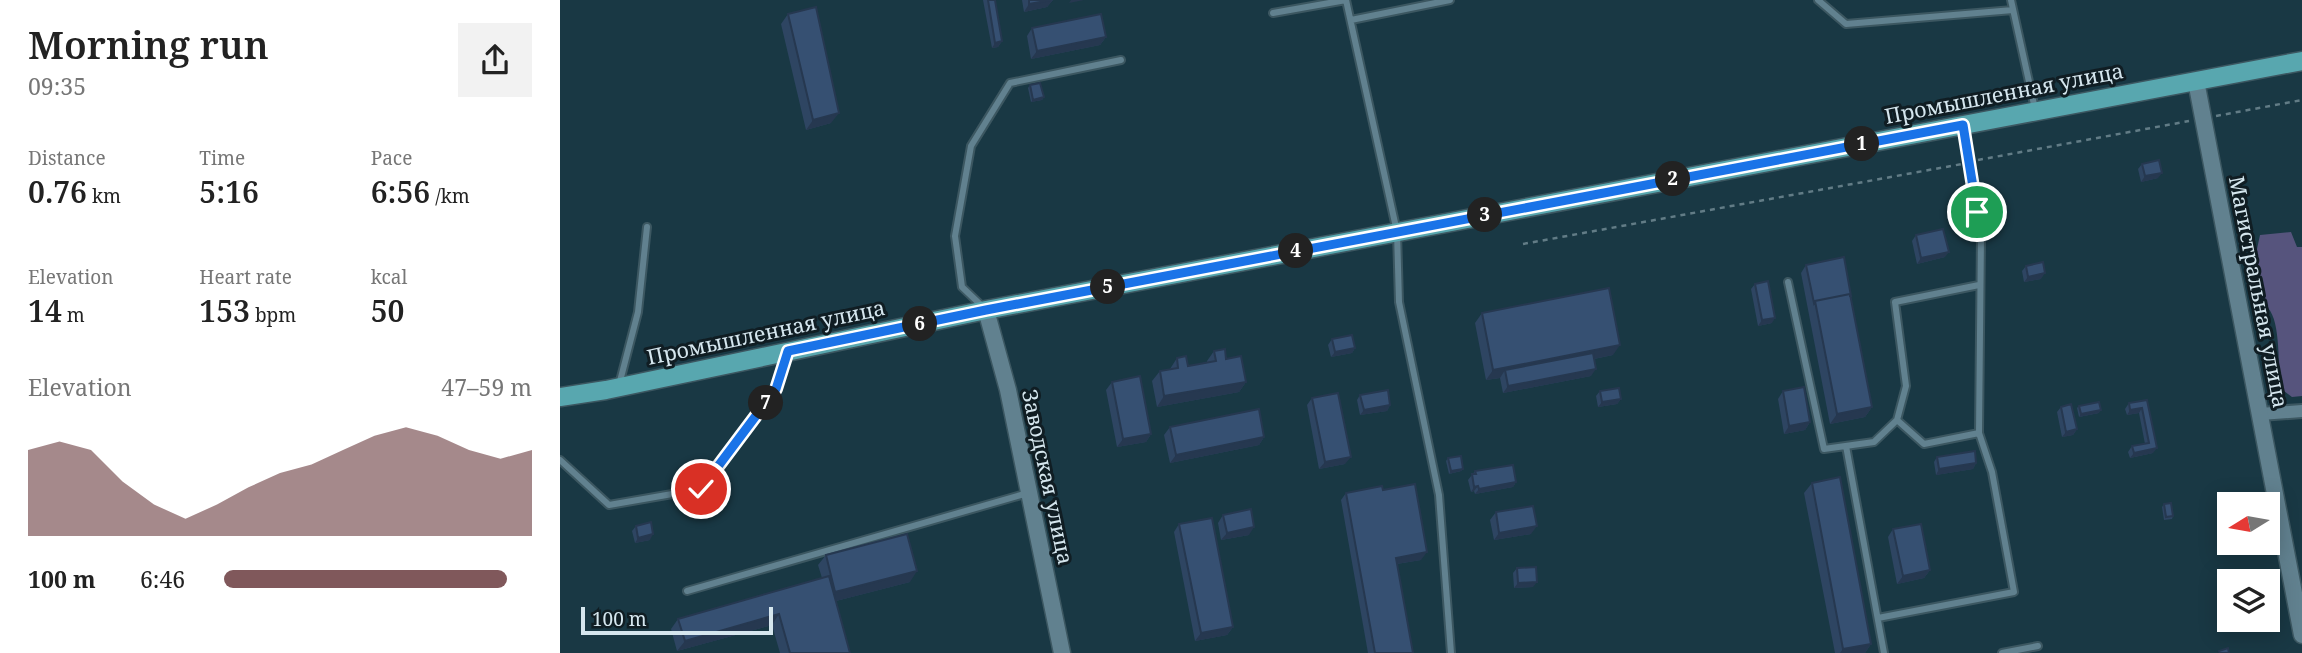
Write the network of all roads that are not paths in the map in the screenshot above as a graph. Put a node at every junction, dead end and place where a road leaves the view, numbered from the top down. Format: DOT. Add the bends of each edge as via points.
graph roads {
  1 [pos="1450,0"];
  2 [pos="1818,0"];
  3 [pos="2011,0"];
  4 [pos="2013,10"];
  5 [pos="1273,13"];
  6 [pos="1351,20"];
  7 [pos="1121,60"];
  8 [pos="2302,61"];
  9 [pos="2196,81"];
  10 [pos="2036,111"];
  11 [pos="1963,125"];
  12 [pos="647,227"];
  13 [pos="1397,232"];
  14 [pos="1788,282"];
  15 [pos="1979,285"];
  16 [pos="986,310"];
  17 [pos="788,351"];
  18 [pos="618,387"];
  19 [pos="560,397"];
  20 [pos="2302,411"];
  21 [pos="2260,414"];
  22 [pos="1897,420"];
  23 [pos="1979,433"];
  24 [pos="1846,446"];
  25 [pos="560,460"];
  26 [pos="1030,492"];
  27 [pos="687,591"];
  28 [pos="1878,618"];
  29 [pos="2302,635"];
  30 [pos="2038,646"];
  31 [pos="1062,653"];
  32 [pos="1451,653"];
  33 [pos="1884,653"];
  34 [pos="2002,653"];
  1 -- 6 [label="lane"];
  2 -- 4 [label="lane" via="1846,24"];
  3 -- 4 [label="lane"];
  4 -- 10 [label="lane"];
  5 -- 6 [label="lane" via="1346,0"];
  6 -- 13 [label="lane"];
  7 -- 16 [label="lane" via="1010,83 971,146 954,236 962,287"];
  8 -- 9 [label="main road, Промышленная улица"];
  9 -- 10 [label="main road, Промышленная улица"];
  9 -- 21 [label="street, Магистральная улица"];
  10 -- 11 [label="main road, Промышленная улица"];
  11 -- 13 [label="main road, Промышленная улица"];
  11 -- 15 [label="lane" via="1981,234"];
  12 -- 18 [label="lane" via="638,312"];
  13 -- 16 [label="main road, Промышленная улица"];
  13 -- 32 [label="lane" via="1403,328 1439,495"];
  14 -- 24 [label="lane" via="1824,449"];
  15 -- 22 [label="lane" via="1895,302 1906,386"];
  15 -- 23 [label="lane"];
  16 -- 17 [label="main road, Промышленная улица"];
  16 -- 26 [label="street, Заводская улица"];
  17 -- 18 [label="main road, Промышленная улица"];
  17 -- 25 [label="lane" via="776,389 701,489 609,505"];
  18 -- 19 [label="main road, Промышленная улица"];
  20 -- 21 [label="street"];
  21 -- 29 [label="street, Магистральная улица"];
  22 -- 23 [label="lane" via="1924,444"];
  22 -- 24 [label="lane" via="1874,442"];
  23 -- 28 [label="lane" via="1992,472 2014,592"];
  24 -- 28 [label="lane"];
  26 -- 27 [label="lane"];
  26 -- 31 [label="street, Заводская улица"];
  28 -- 33 [label="lane"];
  30 -- 34 [label="lane"];
}
